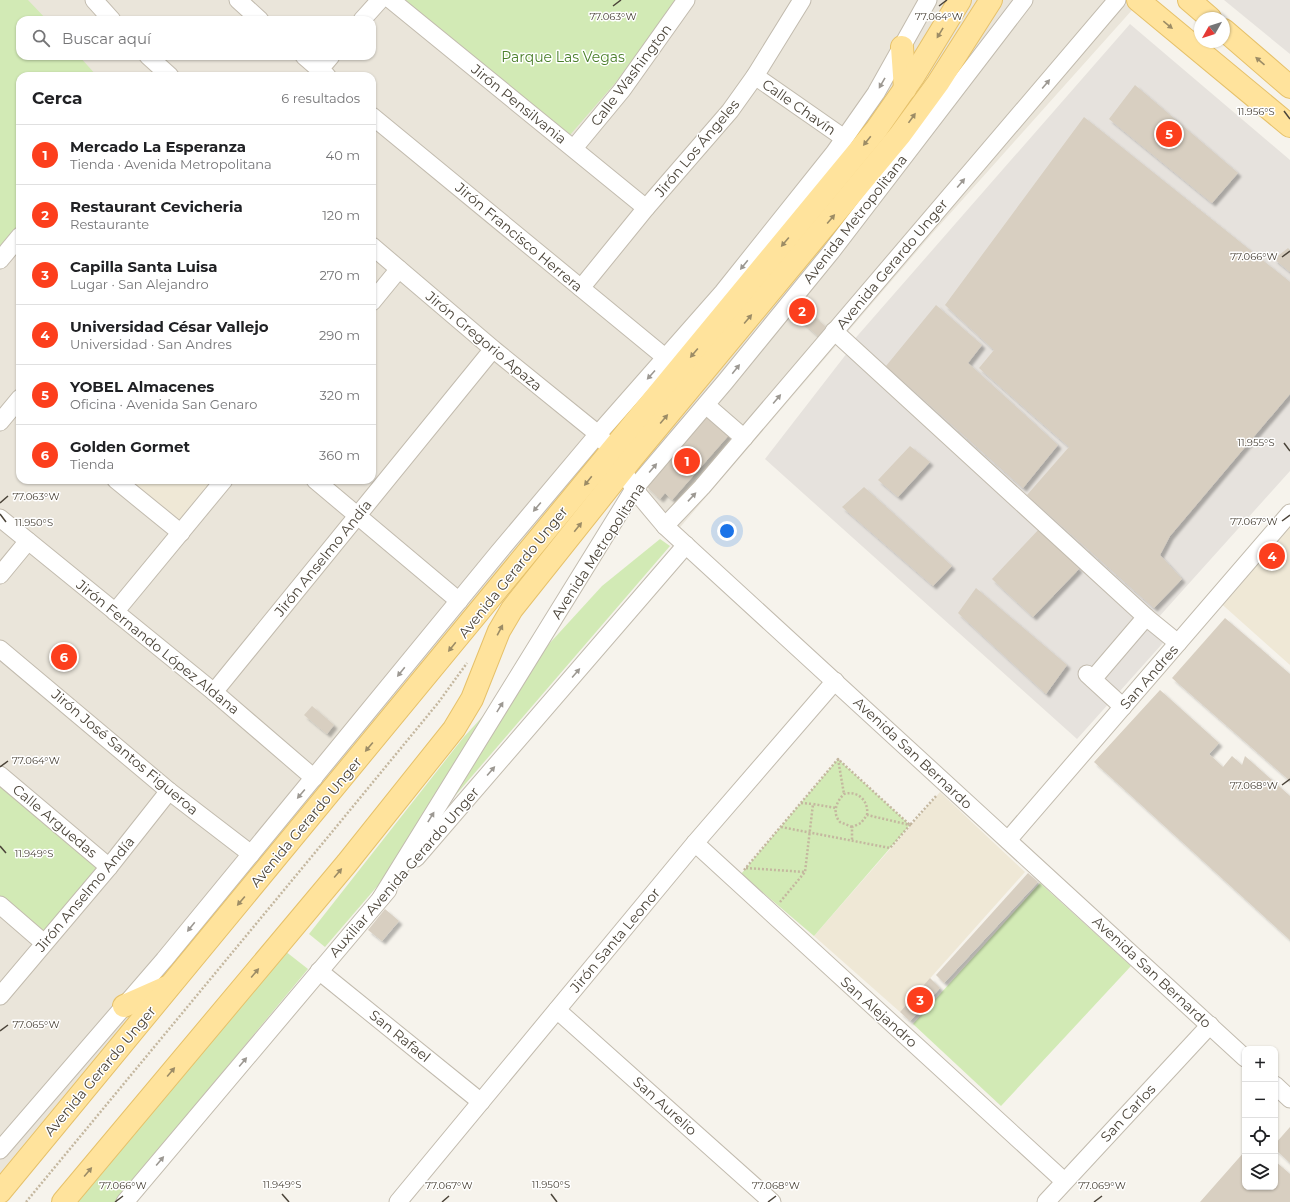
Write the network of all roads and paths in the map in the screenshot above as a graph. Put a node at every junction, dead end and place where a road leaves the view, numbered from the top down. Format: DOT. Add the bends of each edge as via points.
graph roads {
  1 [pos="94,0"];
  2 [pos="238,0"];
  3 [pos="380,0"];
  4 [pos="391,0"];
  5 [pos="686,0"];
  6 [pos="802,0"];
  7 [pos="928,0"];
  8 [pos="960,0"];
  9 [pos="991,0"];
  10 [pos="1024,0"];
  11 [pos="1117,0"];
  12 [pos="1138,0"];
  13 [pos="1189,0"];
  14 [pos="1203,12"];
  15 [pos="108,16"];
  16 [pos="256,16"];
  17 [pos="366,16"];
  18 [pos="1230,35"];
  19 [pos="902,47"];
  20 [pos="151,60"];
  21 [pos="309,60"];
  22 [pos="329,60"];
  23 [pos="160,72"];
  24 [pos="323,72"];
  25 [pos="324,72"];
  26 [pos="755,76"];
  27 [pos="1290,87"];
  28 [pos="905,89"];
  29 [pos="376,119"];
  30 [pos="1290,126"];
  31 [pos="844,138"];
  32 [pos="574,148"];
  33 [pos="646,208"];
  34 [pos="16,241"];
  35 [pos="376,249"];
  36 [pos="0,260"];
  37 [pos="399,269"];
  38 [pos="581,288"];
  39 [pos="376,297"];
  40 [pos="834,332"];
  41 [pos="492,349"];
  42 [pos="666,358"];
  43 [pos="16,404"];
  44 [pos="706,405"];
  45 [pos="0,422"];
  46 [pos="598,434"];
  47 [pos="744,438"];
  48 [pos="612,451"];
  49 [pos="622,471"];
  50 [pos="121,484"];
  51 [pos="221,484"];
  52 [pos="320,484"];
  53 [pos="634,490"];
  54 [pos="1290,513"];
  55 [pos="357,516"];
  56 [pos="0,518"];
  57 [pos="665,526"];
  58 [pos="181,532"];
  59 [pos="28,541"];
  60 [pos="686,545"];
  61 [pos="0,575"];
  62 [pos="459,601"];
  63 [pos="115,612"];
  64 [pos="1146,617"];
  65 [pos="1178,643"];
  66 [pos="0,649"];
  67 [pos="835,681"];
  68 [pos="214,692"];
  69 [pos="1123,707"];
  70 [pos="838,759"];
  71 [pos="0,775"];
  72 [pos="314,778"];
  73 [pos="946,784"];
  74 [pos="169,791"];
  75 [pos="844,794"];
  76 [pos="801,802"];
  77 [pos="813,804"];
  78 [pos="836,808"];
  79 [pos="867,815"];
  80 [pos="910,825"];
  81 [pos="780,827"];
  82 [pos="852,827"];
  83 [pos="810,833"];
  84 [pos="1008,840"];
  85 [pos="852,841"];
  86 [pos="695,843"];
  87 [pos="250,854"];
  88 [pos="109,867"];
  89 [pos="746,868"];
  90 [pos="805,872"];
  91 [pos="736,881"];
  92 [pos="381,898"];
  93 [pos="0,905"];
  94 [pos="770,913"];
  95 [pos="44,943"];
  96 [pos="319,971"];
  97 [pos="171,985"];
  98 [pos="0,996"];
  99 [pos="124,1006"];
  100 [pos="558,1010"];
  101 [pos="1210,1025"];
  102 [pos="1242,1055"];
  103 [pos="1278,1088"];
  104 [pos="1290,1099"];
  105 [pos="481,1102"];
  106 [pos="0,1150"];
  107 [pos="1064,1181"];
  108 [pos="0,1192"];
  109 [pos="767,1200"];
  110 [pos="63,1202"];
  111 [pos="126,1202"];
  112 [pos="398,1202"];
  113 [pos="1046,1202"];
  1 -- 15 [label="street"];
  2 -- 16 [label="street"];
  3 -- 17 [label="street"];
  4 -- 32 [label="street, Jirón Pensilvania"];
  5 -- 32 [label="street, Calle Washington" via="622,90"];
  6 -- 26 [label="street, Jirón Los Ángeles"];
  7 -- 19 [label="street"];
  8 -- 28 [label="main road, one-way"];
  49 -- 9 [label="main road, Avenida Metropolitana, one-way" via="900,135 938,83"];
  44 -- 10 [label="street, Avenida Metropolitana, one-way" via="830,252"];
  40 -- 11 [label="street, Avenida Gerardo Unger, one-way"];
  12 -- 30 [label="main road, one-way"];
  13 -- 14 [label="main road"];
  27 -- 18 [label="main road, one-way"];
  19 -- 28 [label="main road"];
  19 -- 31 [label="street, one-way" via="876,93"];
  20 -- 23 [label="street"];
  21 -- 24 [label="street"];
  22 -- 25 [label="street"];
  26 -- 31 [label="street, Calle Chavín"];
  26 -- 33 [label="street, Jirón Los Ángeles" via="726,117"];
  28 -- 48 [label="main road, one-way" via="871,136"];
  29 -- 38 [label="street, Jirón Francisco Herrera"];
  31 -- 42 [label="street, one-way" via="723,292"];
  32 -- 33 [label="street, Jirón Pensilvania"];
  33 -- 38 [label="street, Jirón Los Ángeles"];
  34 -- 36 [label="street"];
  35 -- 37 [label="street, Jirón Gregorio Apaza"];
  37 -- 39 [label="street"];
  37 -- 41 [label="street, Jirón Gregorio Apaza"];
  38 -- 42 [label="street, Jirón Francisco Herrera"];
  47 -- 40 [label="street, Avenida Gerardo Unger, one-way"];
  40 -- 64 [label="street"];
  41 -- 46 [label="street, Jirón Gregorio Apaza"];
  41 -- 55 [label="street, Jirón Anselmo Andía"];
  42 -- 46 [label="street, one-way"];
  43 -- 45 [label="street"];
  44 -- 47 [label="street"];
  53 -- 44 [label="street, Avenida Metropolitana, one-way"];
  46 -- 48 [label="street, Avenida San Bernardo"];
  46 -- 62 [label="street, Avenida Gerardo Unger, one-way"];
  57 -- 47 [label="street, Avenida Gerardo Unger, one-way"];
  48 -- 49 [label="street, Avenida San Bernardo"];
  48 -- 97 [label="main road, Avenida Gerardo Unger, one-way"];
  49 -- 53 [label="street, Avenida San Bernardo"];
  110 -- 49 [label="main road, Avenida Gerardo Unger, one-way" via="346,863 454,729 472,698 496,637 512,609"];
  50 -- 58 [label="street"];
  51 -- 58 [label="street"];
  52 -- 55 [label="street"];
  53 -- 57 [label="street, Avenida San Bernardo"];
  92 -- 53 [label="street, Avenida Metropolitana, one-way"];
  54 -- 65 [label="street, San Andres"];
  55 -- 62 [label="street"];
  55 -- 68 [label="street, Jirón Anselmo Andía"];
  56 -- 59 [label="street, Jirón Fernando López Aldana"];
  57 -- 60 [label="street, Avenida San Bernardo"];
  58 -- 63 [label="street"];
  59 -- 61 [label="street"];
  59 -- 63 [label="street, Jirón Fernando López Aldana"];
  60 -- 67 [label="street, Avenida San Bernardo"];
  92 -- 60 [label="street, Auxiliar Avenida Gerardo Unger, one-way"];
  62 -- 72 [label="street, Avenida Gerardo Unger, one-way"];
  63 -- 68 [label="street, Jirón Fernando López Aldana"];
  64 -- 65 [label="street"];
  64 -- 69 [label="street" via="1090,677"];
  65 -- 69 [label="street, San Andres"];
  66 -- 74 [label="street, Jirón José Santos Figueroa"];
  67 -- 73 [label="street, Avenida San Bernardo"];
  67 -- 86 [label="street, Jirón Santa Leonor"];
  68 -- 72 [label="street, Jirón Fernando López Aldana"];
  69 -- 84 [label="street, San Andres"];
  70 -- 75 [label="path"];
  70 -- 76 [label="path"];
  70 -- 80 [label="path"];
  71 -- 88 [label="street, Calle Arguedas"];
  72 -- 87 [label="street, Avenida Gerardo Unger, one-way"];
  73 -- 80 [label="path"];
  73 -- 84 [label="street, Avenida San Bernardo"];
  74 -- 87 [label="street, Jirón José Santos Figueroa"];
  74 -- 88 [label="street, Jirón Anselmo Andía"];
  75 -- 78 [label="path"];
  75 -- 79 [label="path" via="860,796 866,803"];
  76 -- 77 [label="path"];
  76 -- 81 [label="path"];
  77 -- 78 [label="path"];
  77 -- 83 [label="path"];
  78 -- 82 [label="path" via="836,816 840,822"];
  79 -- 80 [label="path"];
  79 -- 82 [label="path" via="861,823"];
  80 -- 85 [label="path" via="890,848"];
  81 -- 83 [label="path"];
  81 -- 89 [label="path"];
  82 -- 85 [label="path"];
  83 -- 85 [label="path"];
  83 -- 90 [label="path"];
  84 -- 101 [label="street, Avenida San Bernardo"];
  86 -- 91 [label="street, San Alejandro"];
  86 -- 100 [label="street, Jirón Santa Leonor"];
  87 -- 99 [label="street, Avenida Gerardo Unger, one-way"];
  88 -- 95 [label="street, Jirón Anselmo Andía"];
  89 -- 90 [label="path"];
  89 -- 91 [label="path"];
  90 -- 94 [label="path"];
  91 -- 94 [label="street, San Alejandro"];
  92 -- 96 [label="street, Auxiliar Avenida Gerardo Unger"];
  93 -- 95 [label="street"];
  94 -- 107 [label="street, San Alejandro"];
  95 -- 98 [label="street, Jirón Anselmo Andía"];
  96 -- 105 [label="street, San Rafael"];
  111 -- 96 [label="street, Auxiliar Avenida Gerardo Unger, one-way"];
  97 -- 99 [label="main road"];
  97 -- 108 [label="main road, Avenida Gerardo Unger"];
  99 -- 106 [label="street, Avenida Gerardo Unger"];
  100 -- 105 [label="street, Jirón Santa Leonor"];
  100 -- 109 [label="street, San Aurelio"];
  101 -- 102 [label="street, Avenida San Bernardo"];
  101 -- 107 [label="street, San Carlos"];
  103 -- 104 [label="street"];
  105 -- 112 [label="street, Jirón Santa Leonor"];
  107 -- 113 [label="street, San Carlos"];
}
